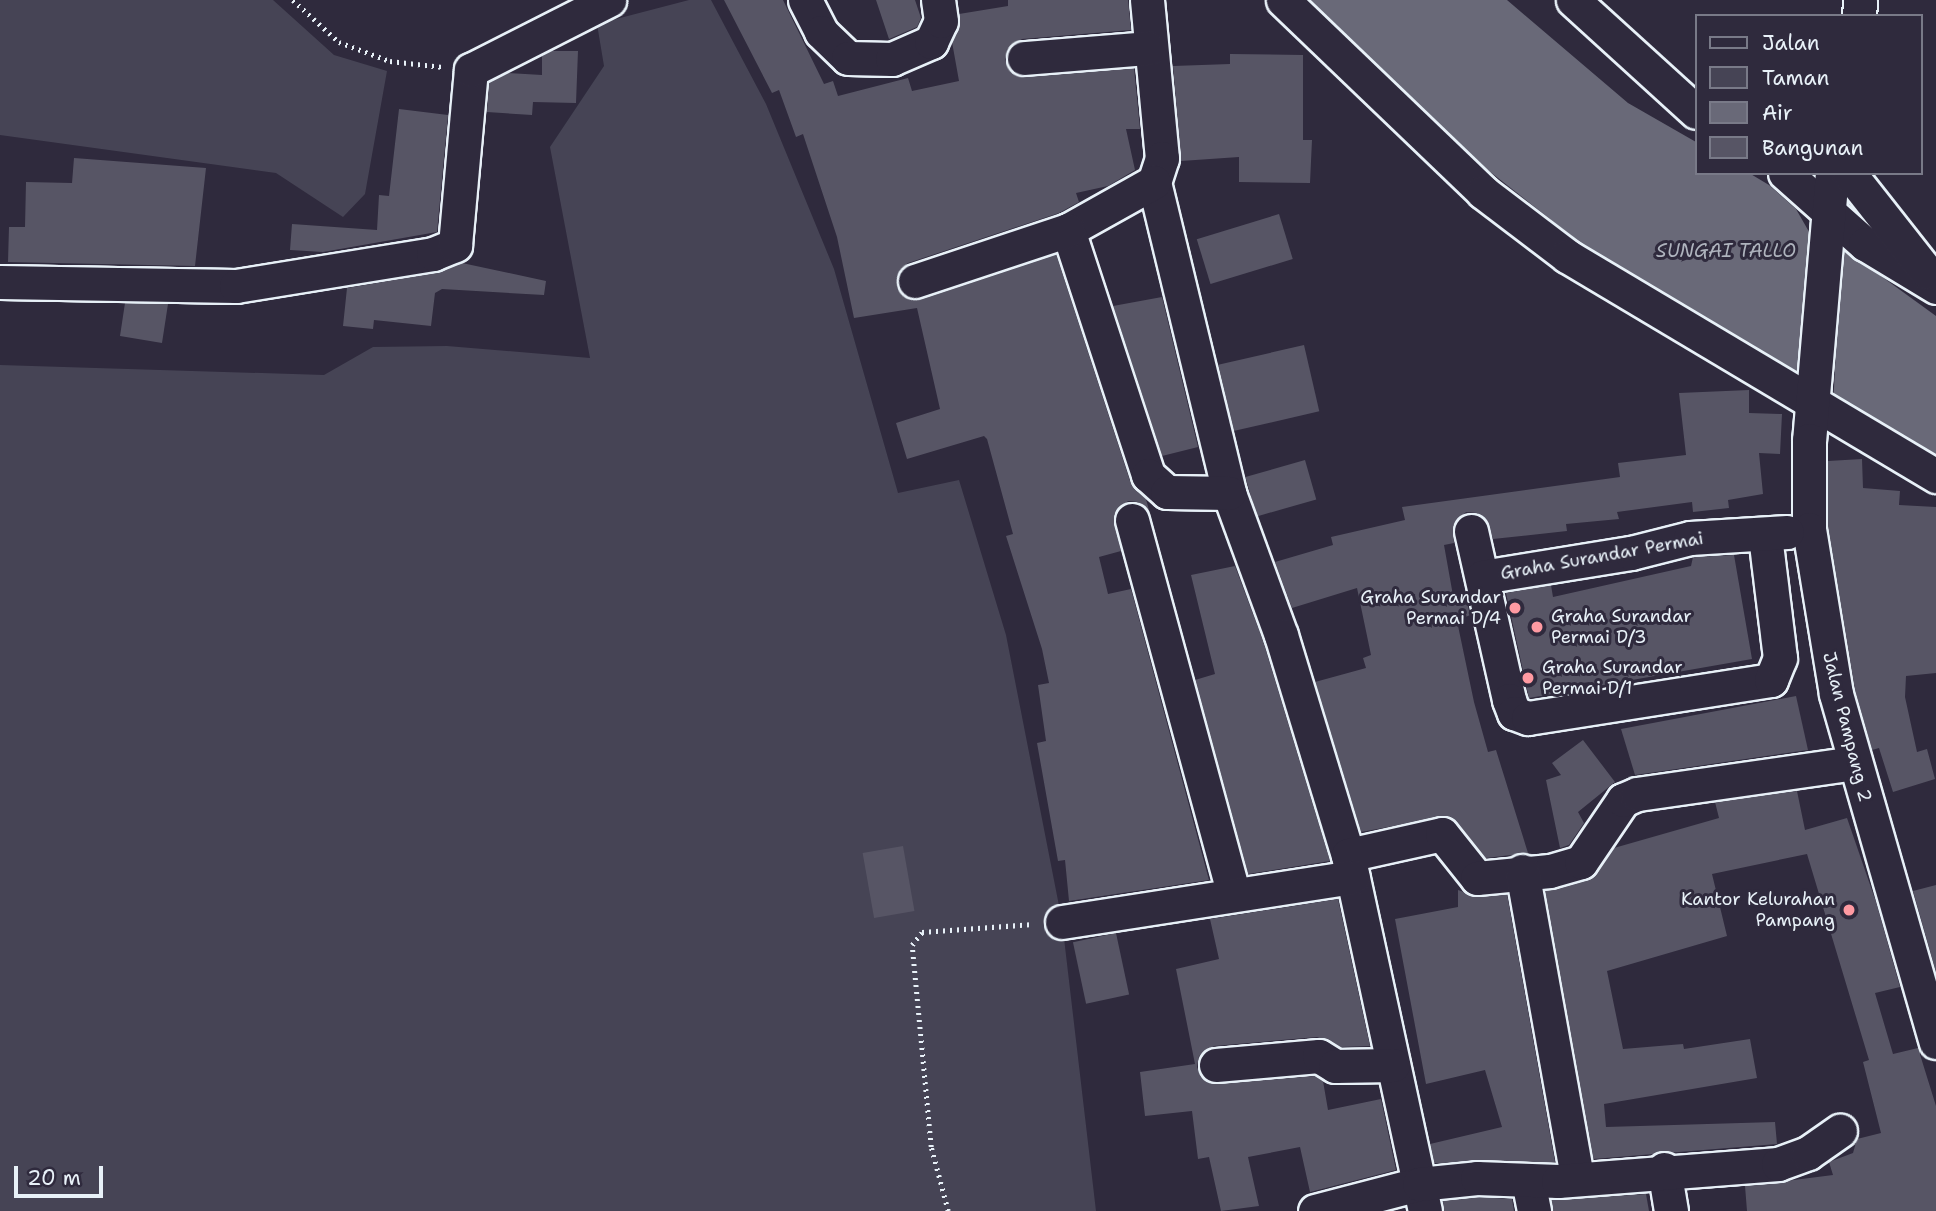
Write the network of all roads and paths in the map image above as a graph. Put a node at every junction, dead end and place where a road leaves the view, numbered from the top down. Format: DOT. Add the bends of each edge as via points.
graph roads {
  1 [pos="293,0"];
  2 [pos="609,0"];
  3 [pos="805,0"];
  4 [pos="938,0"];
  5 [pos="1147,0"];
  6 [pos="1283,0"];
  7 [pos="1573,0"];
  8 [pos="1149,48"];
  9 [pos="1024,58"];
  10 [pos="471,70"];
  11 [pos="1694,110"];
  12 [pos="1786,175"];
  13 [pos="1832,175"];
  14 [pos="1851,175"];
  15 [pos="1154,182"];
  16 [pos="1068,230"];
  17 [pos="1827,231"];
  18 [pos="915,281"];
  19 [pos="0,282"];
  20 [pos="1936,282"];
  21 [pos="1936,287"];
  22 [pos="1814,397"];
  23 [pos="1936,476"];
  24 [pos="1229,493"];
  25 [pos="1132,520"];
  26 [pos="1809,529"];
  27 [pos="1471,531"];
  28 [pos="1765,536"];
  29 [pos="1482,577"];
  30 [pos="1855,763"];
  31 [pos="1350,866"];
  32 [pos="1522,871"];
  33 [pos="1233,893"];
  34 [pos="1062,922"];
  35 [pos="1936,1042"];
  36 [pos="1216,1065"];
  37 [pos="1393,1065"];
  38 [pos="1840,1131"];
  39 [pos="1664,1169"];
  40 [pos="1577,1178"];
  41 [pos="1531,1196"];
  42 [pos="1422,1197"];
  43 [pos="947,1211"];
  44 [pos="1315,1211"];
  45 [pos="1671,1211"];
  1 -- 10 [label="path" via="339,42 412,66"];
  2 -- 10 [label="street"];
  3 -- 4 [label="street" via="821,32 848,58 892,59 931,43 941,21"];
  5 -- 8 [label="street"];
  6 -- 22 [label="street" via="1483,192 1534,231"];
  7 -- 11 [label="street"];
  8 -- 9 [label="street"];
  8 -- 15 [label="street" via="1162,158"];
  10 -- 19 [label="street" via="455,245 433,254 236,286"];
  12 -- 17 [label="street"];
  13 -- 17 [label="street, Jalan Pampang 2"];
  14 -- 20 [label="street"];
  15 -- 16 [label="street"];
  15 -- 24 [label="street"];
  16 -- 18 [label="street"];
  16 -- 24 [label="street" via="1147,475 1167,492"];
  17 -- 21 [label="street"];
  17 -- 22 [label="street, Jalan Pampang 2"];
  22 -- 23 [label="street"];
  22 -- 26 [label="street, Jalan Pampang 2"];
  24 -- 31 [label="street" via="1281,635"];
  25 -- 33 [label="street"];
  26 -- 28 [label="street, Graha Surandar Permai"];
  26 -- 30 [label="street, Jalan Pampang 2" via="1836,694"];
  27 -- 29 [label="street, Graha Surandar Permai"];
  28 -- 29 [label="street, Graha Surandar Permai" via="1690,538 1631,553"];
  28 -- 29 [label="street, Graha Surandar Permai" via="1780,658 1777,672 1764,685 1521,718 1509,701"];
  30 -- 32 [label="street" via="1637,794 1623,800 1581,862 1550,871"];
  30 -- 35 [label="street, Jalan Pampang 2"];
  31 -- 32 [label="street" via="1442,834 1477,878"];
  31 -- 33 [label="street"];
  31 -- 37 [label="street"];
  32 -- 40 [label="street"];
  33 -- 34 [label="street"];
  34 -- 43 [label="path" via="922,932 912,945 931,1146"];
  36 -- 37 [label="street" via="1319,1056 1335,1066"];
  37 -- 42 [label="street"];
  38 -- 39 [label="street" via="1808,1153 1778,1164"];
  39 -- 40 [label="street"];
  39 -- 45 [label="street"];
  40 -- 41 [label="street"];
  41 -- 42 [label="street"];
  42 -- 44 [label="street"];
}
